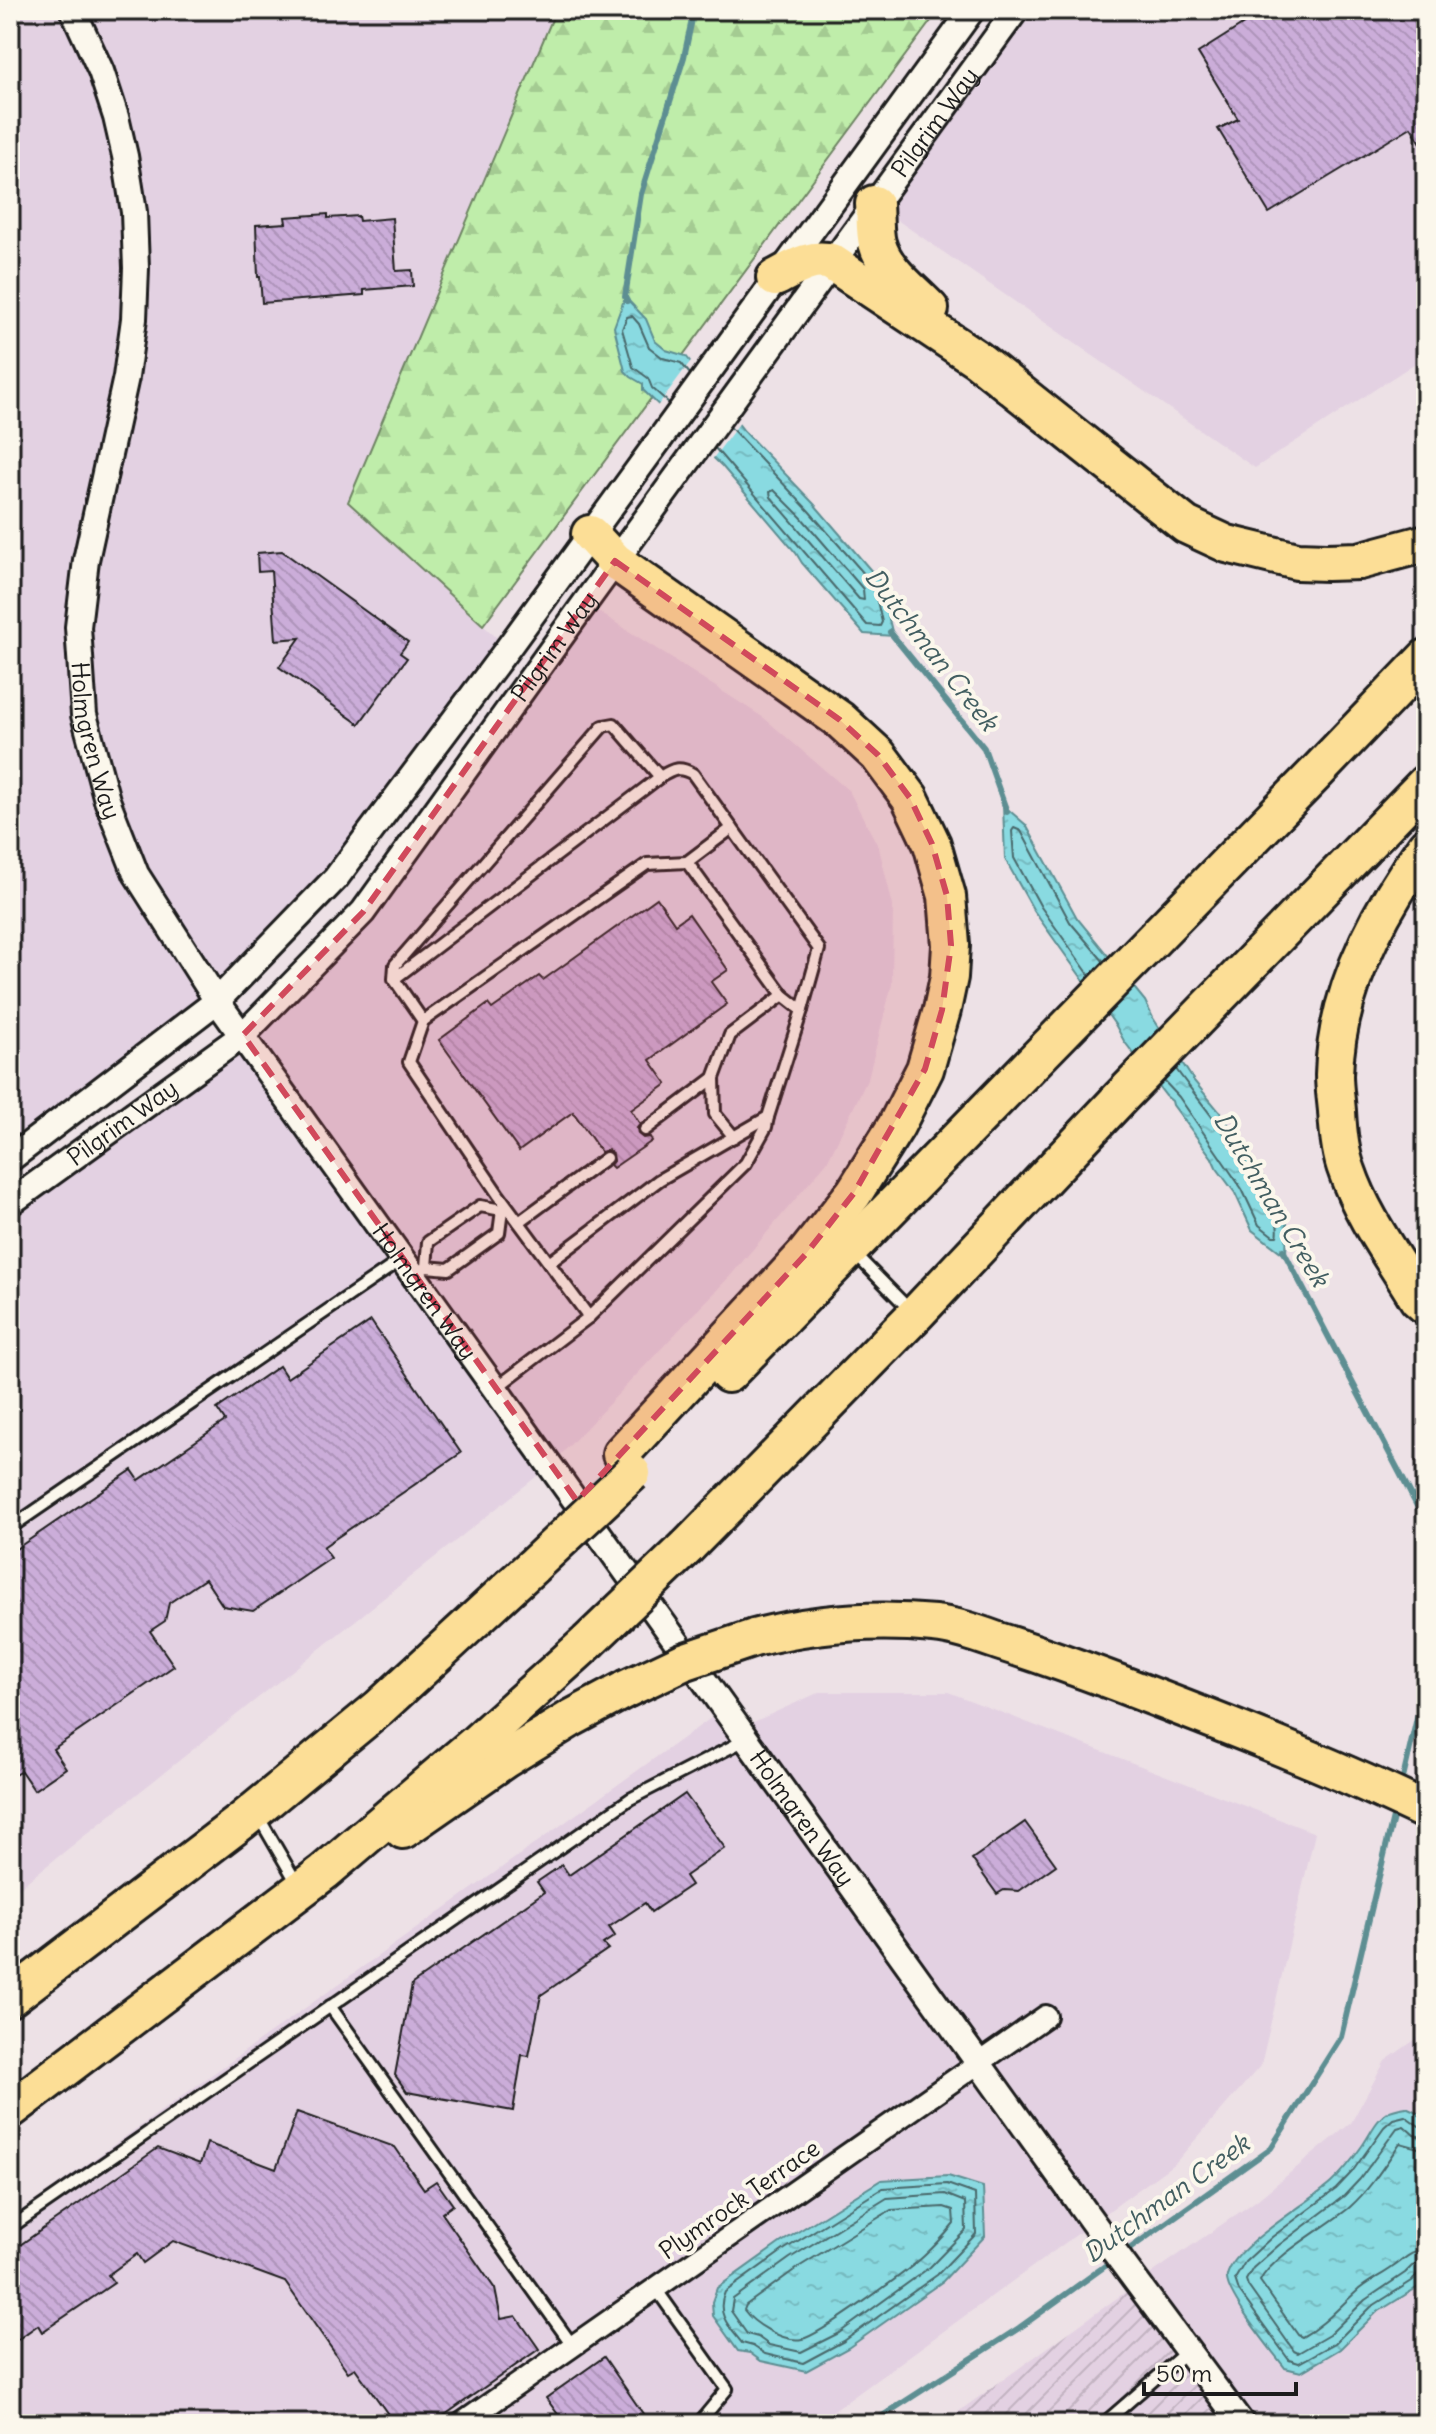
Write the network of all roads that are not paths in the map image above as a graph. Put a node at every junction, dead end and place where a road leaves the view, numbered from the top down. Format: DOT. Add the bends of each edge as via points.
graph roads {
  1 [pos="73,10"];
  2 [pos="972,10"];
  3 [pos="1016,10"];
  4 [pos="874,204"];
  5 [pos="831,262"];
  6 [pos="775,278"];
  7 [pos="977,359"];
  8 [pos="590,534"];
  9 [pos="1426,543"];
  10 [pos="615,561"];
  11 [pos="1426,658"];
  12 [pos="660,777"];
  13 [pos="1426,783"];
  14 [pos="732,828"];
  15 [pos="1426,846"];
  16 [pos="687,862"];
  17 [pos="394,979"];
  18 [pos="783,995"];
  19 [pos="217,1001"];
  20 [pos="802,1010"];
  21 [pos="423,1021"];
  22 [pos="243,1035"];
  23 [pos="714,1078"];
  24 [pos="768,1117"];
  25 [pos="645,1130"];
  26 [pos="734,1137"];
  27 [pos="606,1158"];
  28 [pos="10,1159"];
  29 [pos="10,1203"];
  30 [pos="519,1222"];
  31 [pos="850,1249"];
  32 [pos="549,1263"];
  33 [pos="415,1267"];
  34 [pos="1413,1278"];
  35 [pos="1426,1306"];
  36 [pos="915,1315"];
  37 [pos="589,1317"];
  38 [pos="496,1388"];
  39 [pos="626,1463"];
  40 [pos="10,1528"];
  41 [pos="747,1739"];
  42 [pos="254,1811"];
  43 [pos="1426,1811"];
  44 [pos="313,1881"];
  45 [pos="10,1998"];
  46 [pos="330,2006"];
  47 [pos="1046,2016"];
  48 [pos="980,2064"];
  49 [pos="10,2110"];
  50 [pos="10,2228"];
  51 [pos="656,2289"];
  52 [pos="573,2346"];
  53 [pos="1188,2351"];
  54 [pos="1105,2423"];
  55 [pos="461,2424"];
  56 [pos="698,2424"];
  57 [pos="1242,2424"];
  1 -- 19 [label="street, Holmgren Way" via="116,117 134,212 136,268 126,377 83,584 78,627 84,715 107,800 136,874"];
  2 -- 6 [label="street, Pilgrim Way"];
  3 -- 4 [label="street, Pilgrim Way"];
  4 -- 5 [label="street, Pilgrim Way"];
  4 -- 7 [label="highway" via="877,244 891,270"];
  5 -- 6 [label="highway" via="802,264"];
  5 -- 7 [label="highway"];
  5 -- 10 [label="street, Pilgrim Way"];
  6 -- 8 [label="street, Pilgrim Way"];
  7 -- 9 [label="highway" via="1186,525 1227,544 1297,561 1327,562 1359,561"];
  8 -- 10 [label="highway"];
  8 -- 19 [label="street, Pilgrim Way" via="336,878"];
  10 -- 22 [label="street, Pilgrim Way" via="363,912"];
  10 -- 39 [label="highway" via="840,720 878,755 910,798 932,844 947,896 951,945 949,977 925,1069 854,1193"];
  11 -- 31 [label="highway"];
  12 -- 14 [label="lane" via="675,768 693,774"];
  12 -- 17 [label="lane"];
  12 -- 17 [label="lane" via="614,724 603,726 395,965"];
  13 -- 36 [label="highway"];
  14 -- 16 [label="lane"];
  14 -- 20 [label="lane" via="819,949"];
  15 -- 34 [label="highway" via="1358,963 1341,1022 1334,1074 1346,1170 1369,1221"];
  16 -- 18 [label="lane"];
  16 -- 21 [label="lane" via="647,864"];
  17 -- 21 [label="lane"];
  18 -- 20 [label="lane"];
  18 -- 23 [label="lane" via="730,1035"];
  19 -- 22 [label="street, Holmgren Way"];
  19 -- 28 [label="street, Pilgrim Way"];
  20 -- 24 [label="lane"];
  21 -- 30 [label="lane" via="409,1062"];
  22 -- 29 [label="street, Pilgrim Way"];
  22 -- 33 [label="street, Holmgren Way"];
  23 -- 25 [label="lane"];
  23 -- 26 [label="lane" via="715,1114"];
  24 -- 26 [label="lane"];
  24 -- 37 [label="lane" via="746,1163"];
  26 -- 32 [label="lane" via="659,1180"];
  27 -- 30 [label="lane"];
  30 -- 32 [label="lane"];
  31 -- 36 [label="lane"];
  31 -- 39 [label="highway"];
  32 -- 37 [label="lane"];
  33 -- 33 [label="lane" via="449,1269 499,1233 502,1210 480,1206 428,1242"];
  33 -- 38 [label="street, Holmgren Way"];
  33 -- 40 [label="lane"];
  34 -- 35 [label="highway" via="1418,1299"];
  36 -- 44 [label="highway, bridge" via="588,1642"];
  37 -- 38 [label="lane"];
  38 -- 41 [label="street, Holmgren Way"];
  39 -- 42 [label="highway, bridge" via="540,1559 379,1708"];
  41 -- 46 [label="lane" via="630,1799"];
  41 -- 48 [label="street, Holmgren Way"];
  42 -- 44 [label="lane"];
  42 -- 45 [label="highway"];
  43 -- 44 [label="highway, bridge" via="1348,1773 1047,1656 937,1624 844,1622 754,1638 626,1689 504,1760 417,1822"];
  44 -- 49 [label="highway"];
  46 -- 50 [label="lane"];
  46 -- 52 [label="lane"];
  47 -- 48 [label="street, Plymrock Terrace"];
  48 -- 51 [label="street, Plymrock Terrace"];
  48 -- 53 [label="street, Holmgren Way"];
  51 -- 52 [label="street, Plymrock Terrace"];
  51 -- 56 [label="lane" via="727,2389"];
  52 -- 55 [label="street, Plymrock Terrace"];
  53 -- 54 [label="lane"];
  53 -- 57 [label="street, Holmgren Way"];
}
